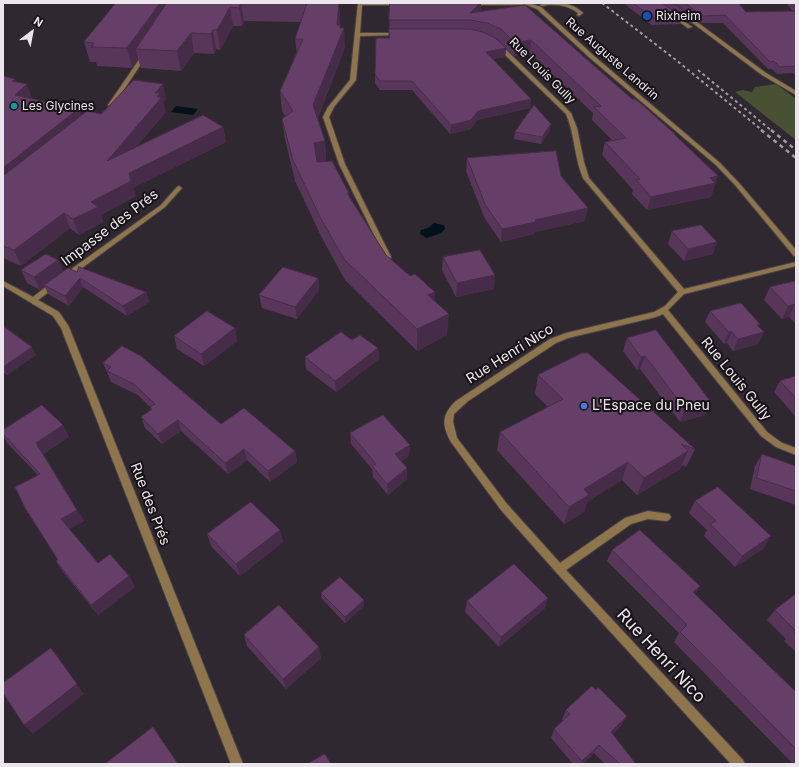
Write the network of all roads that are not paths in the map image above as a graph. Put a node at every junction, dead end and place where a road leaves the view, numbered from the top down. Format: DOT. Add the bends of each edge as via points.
graph roads {
  1 [pos="360,3"];
  2 [pos="655,3"];
  3 [pos="668,3"];
  4 [pos="408,4"];
  5 [pos="462,4"];
  6 [pos="542,5"];
  7 [pos="579,15"];
  8 [pos="690,27"];
  9 [pos="405,34"];
  10 [pos="357,35"];
  11 [pos="491,40"];
  12 [pos="150,48"];
  13 [pos="796,93"];
  14 [pos="106,110"];
  15 [pos="179,188"];
  16 [pos="796,254"];
  17 [pos="388,257"];
  18 [pos="796,264"];
  19 [pos="5,286"];
  20 [pos="682,292"];
  21 [pos="34,300"];
  22 [pos="665,311"];
  23 [pos="796,452"];
  24 [pos="666,517"];
  25 [pos="558,569"];
  26 [pos="237,764"];
  27 [pos="739,764"];
  1 -- 4 [label="street"];
  1 -- 10 [label="street"];
  2 -- 8 [label="street"];
  3 -- 13 [label="street" via="764,74"];
  5 -- 16 [label="street, Rue Auguste Landrin" via="528,4 539,8 592,57 718,164"];
  6 -- 7 [label="street" via="569,6 580,11"];
  9 -- 10 [label="street"];
  10 -- 17 [label="street" via="356,69 352,80 326,117 342,164"];
  11 -- 20 [label="street, Rue Louis Gully" via="568,113 586,178"];
  12 -- 14 [label="street"];
  15 -- 21 [label="street, Impasse des Prés" via="163,206"];
  18 -- 20 [label="street"];
  19 -- 21 [label="street, Rue des Prés"];
  20 -- 22 [label="street"];
  21 -- 26 [label="street, Rue des Prés" via="56,314 65,327"];
  22 -- 23 [label="street, Rue Louis Gully" via="764,434 779,445"];
  22 -- 25 [label="street, Rue Henri Nico" via="578,332 554,341 456,405 448,417 449,430 464,454 504,507"];
  24 -- 25 [label="street" via="648,515 628,521"];
  25 -- 27 [label="street, Rue Henri Nico"];
}
